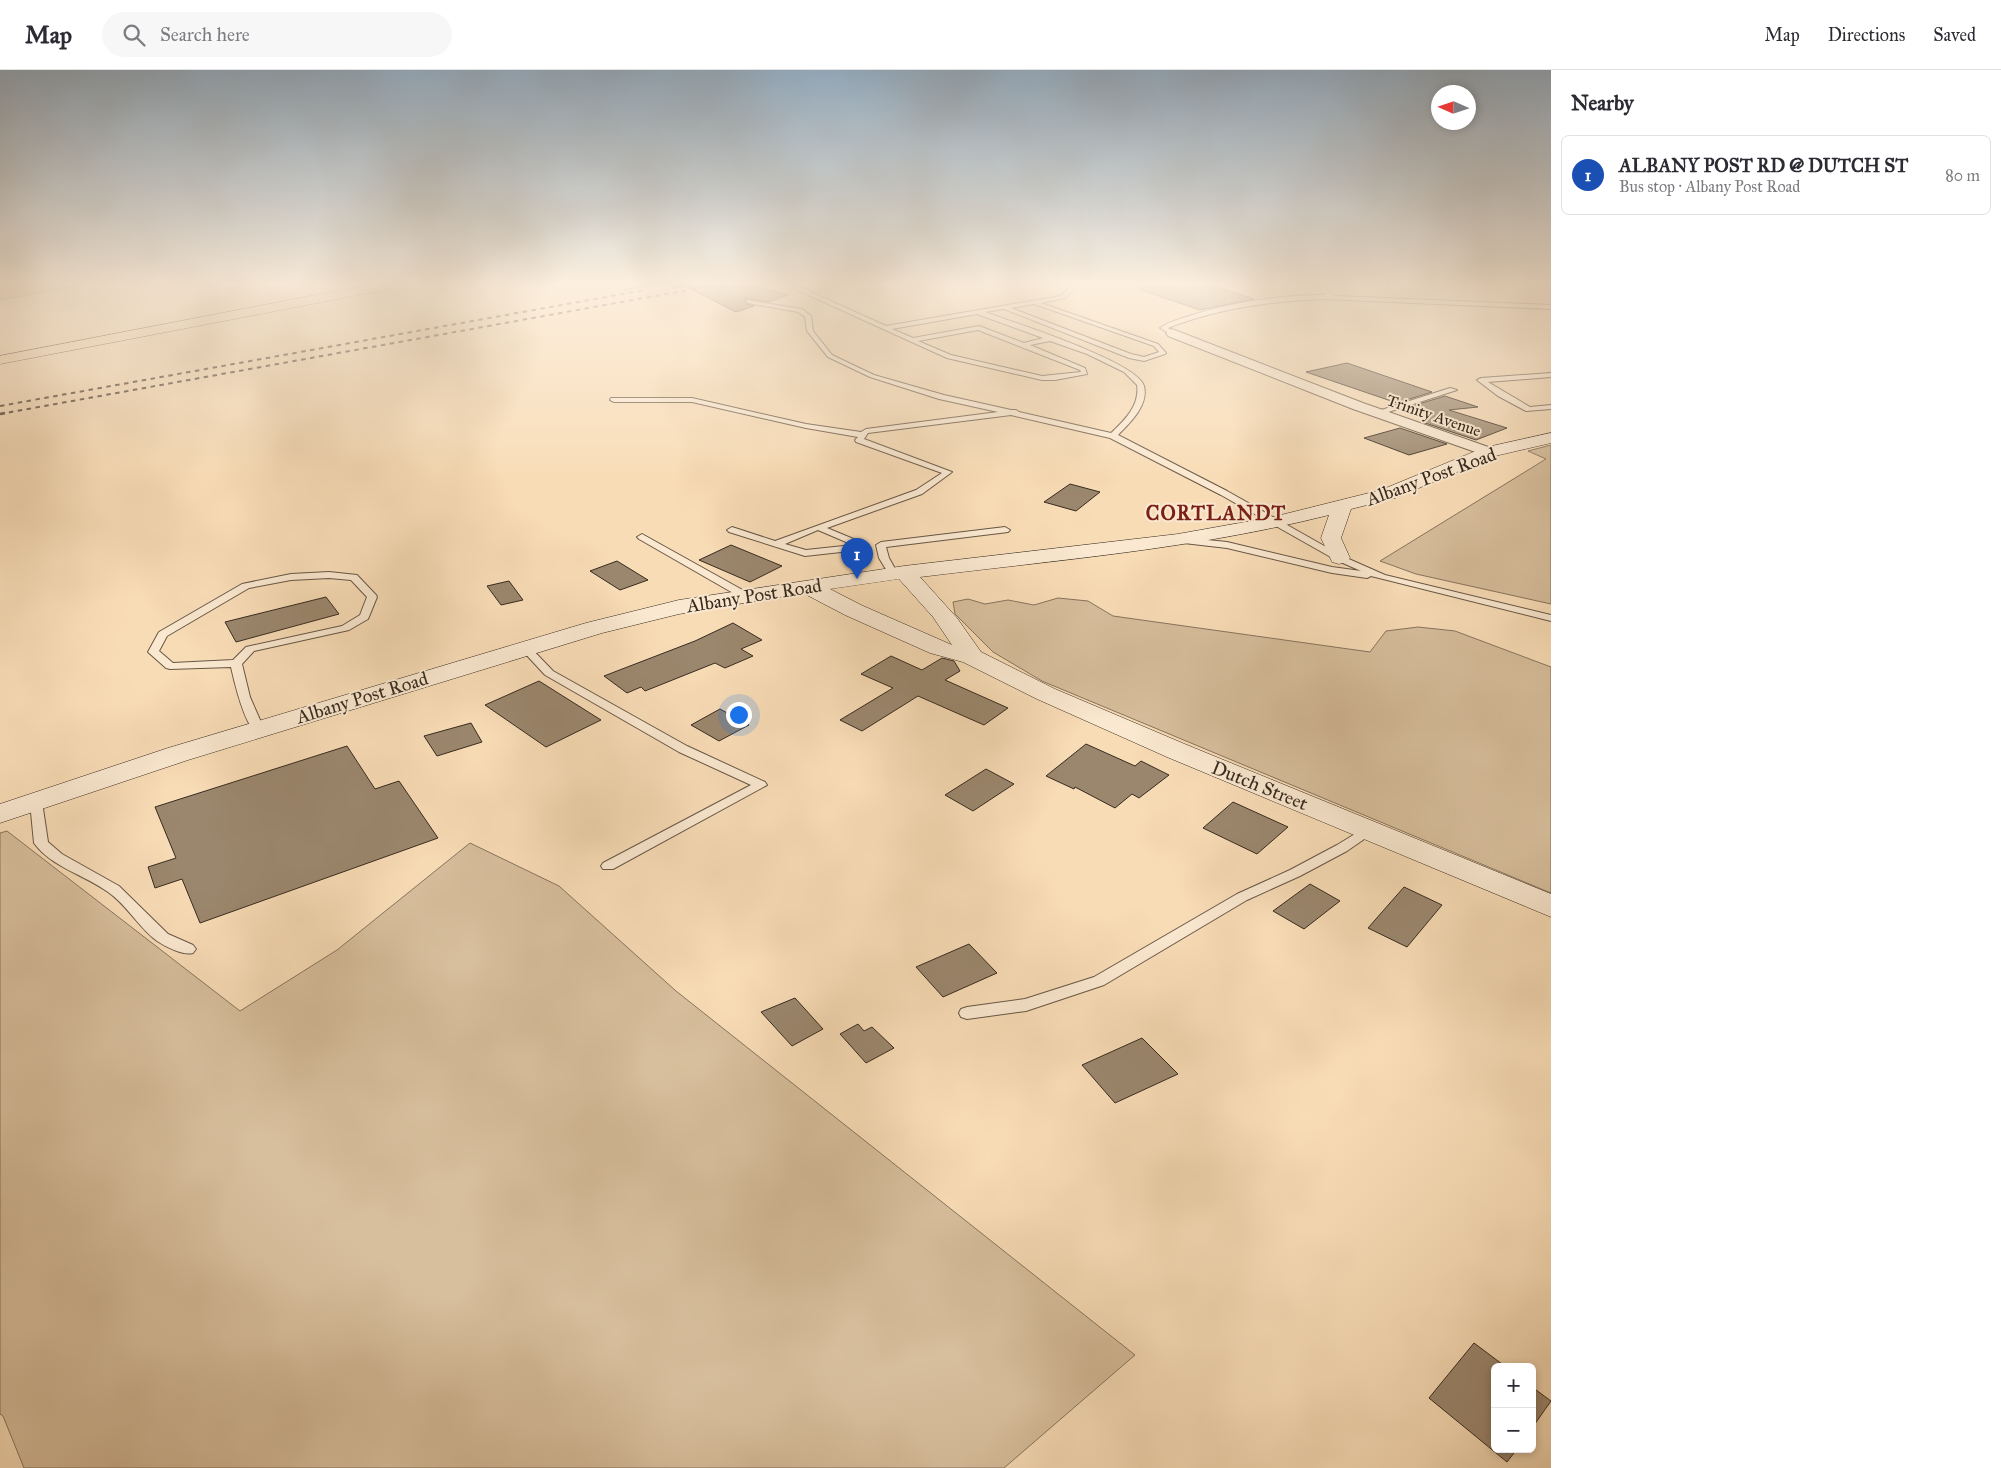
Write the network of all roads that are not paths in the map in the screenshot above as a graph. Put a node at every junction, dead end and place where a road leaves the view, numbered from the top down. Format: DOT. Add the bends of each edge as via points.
graph roads {
  1 [pos="51,350"];
  2 [pos="825,350"];
  3 [pos="934,350"];
  4 [pos="1036,350"];
  5 [pos="1079,350"];
  6 [pos="1115,350"];
  7 [pos="1161,350"];
  8 [pos="1218,350"];
  9 [pos="0,360"];
  10 [pos="1551,375"];
  11 [pos="1453,390"];
  12 [pos="614,400"];
  13 [pos="1551,407"];
  14 [pos="1016,412"];
  15 [pos="1376,413"];
  16 [pos="863,435"];
  17 [pos="1113,436"];
  18 [pos="1551,438"];
  19 [pos="1489,452"];
  20 [pos="1342,506"];
  21 [pos="1273,522"];
  22 [pos="818,527"];
  23 [pos="732,530"];
  24 [pos="1005,530"];
  25 [pos="642,537"];
  26 [pos="1178,540"];
  27 [pos="776,544"];
  28 [pos="881,545"];
  29 [pos="865,547"];
  30 [pos="1339,558"];
  31 [pos="899,573"];
  32 [pos="1382,577"];
  33 [pos="806,586"];
  34 [pos="744,595"];
  35 [pos="1551,618"];
  36 [pos="525,648"];
  37 [pos="972,657"];
  38 [pos="236,663"];
  39 [pos="258,729"];
  40 [pos="36,802"];
  41 [pos="0,814"];
  42 [pos="1368,830"];
  43 [pos="608,866"];
  44 [pos="1551,906"];
  45 [pos="188,949"];
  46 [pos="967,1013"];
  1 -- 9 [label="highway"];
  2 -- 14 [label="lane" via="830,356 872,376 942,397"];
  3 -- 4 [label="lane" via="950,357 1042,378 1085,373 1083,369"];
  5 -- 17 [label="lane" via="1126,371 1140,384 1142,398 1129,420"];
  6 -- 7 [label="lane" via="1144,359 1163,353"];
  8 -- 15 [label="street, Trinity Avenue"];
  10 -- 13 [label="lane" via="1481,380 1528,409"];
  11 -- 15 [label="lane"];
  12 -- 16 [label="lane" via="692,400 806,426"];
  14 -- 16 [label="lane" via="866,431"];
  14 -- 17 [label="lane"];
  15 -- 19 [label="street, Trinity Avenue"];
  16 -- 22 [label="lane" via="859,440 948,472 919,492"];
  17 -- 21 [label="lane"];
  18 -- 19 [label="main road, Albany Post Road"];
  19 -- 20 [label="main road, Albany Post Road" via="1388,494"];
  20 -- 21 [label="main road, Albany Post Road"];
  20 -- 30 [label="main road" via="1331,538"];
  21 -- 26 [label="main road, Albany Post Road"];
  21 -- 30 [label="lane"];
  22 -- 27 [label="lane"];
  22 -- 29 [label="lane"];
  23 -- 27 [label="lane"];
  24 -- 28 [label="lane"];
  25 -- 34 [label="lane"];
  26 -- 31 [label="main road, Albany Post Road"];
  26 -- 32 [label="lane" via="1227,545 1332,570"];
  27 -- 29 [label="lane" via="805,553"];
  28 -- 29 [label="lane"];
  28 -- 31 [label="lane" via="884,558"];
  30 -- 32 [label="lane"];
  31 -- 33 [label="main road, Albany Post Road"];
  31 -- 37 [label="main road" via="922,590"];
  32 -- 35 [label="lane"];
  33 -- 34 [label="main road, Albany Post Road"];
  33 -- 37 [label="main road, Dutch Street" via="938,648"];
  34 -- 36 [label="main road, Albany Post Road" via="680,607"];
  36 -- 39 [label="main road, Albany Post Road"];
  36 -- 43 [label="lane" via="549,673 683,749 761,785"];
  37 -- 42 [label="main road, Dutch Street" via="1046,694"];
  38 -- 38 [label="lane" via="250,650 345,628 364,617 372,596 354,577 291,577 246,586 163,634 153,652 170,666"];
  38 -- 39 [label="lane" via="244,697"];
  39 -- 40 [label="main road, Albany Post Road"];
  40 -- 41 [label="main road, Albany Post Road"];
  40 -- 45 [label="lane" via="41,843 57,857 114,889 163,938"];
  42 -- 44 [label="main road, Dutch Street"];
  42 -- 46 [label="lane" via="1295,873 1242,897 1099,982 1026,1005"];
}
